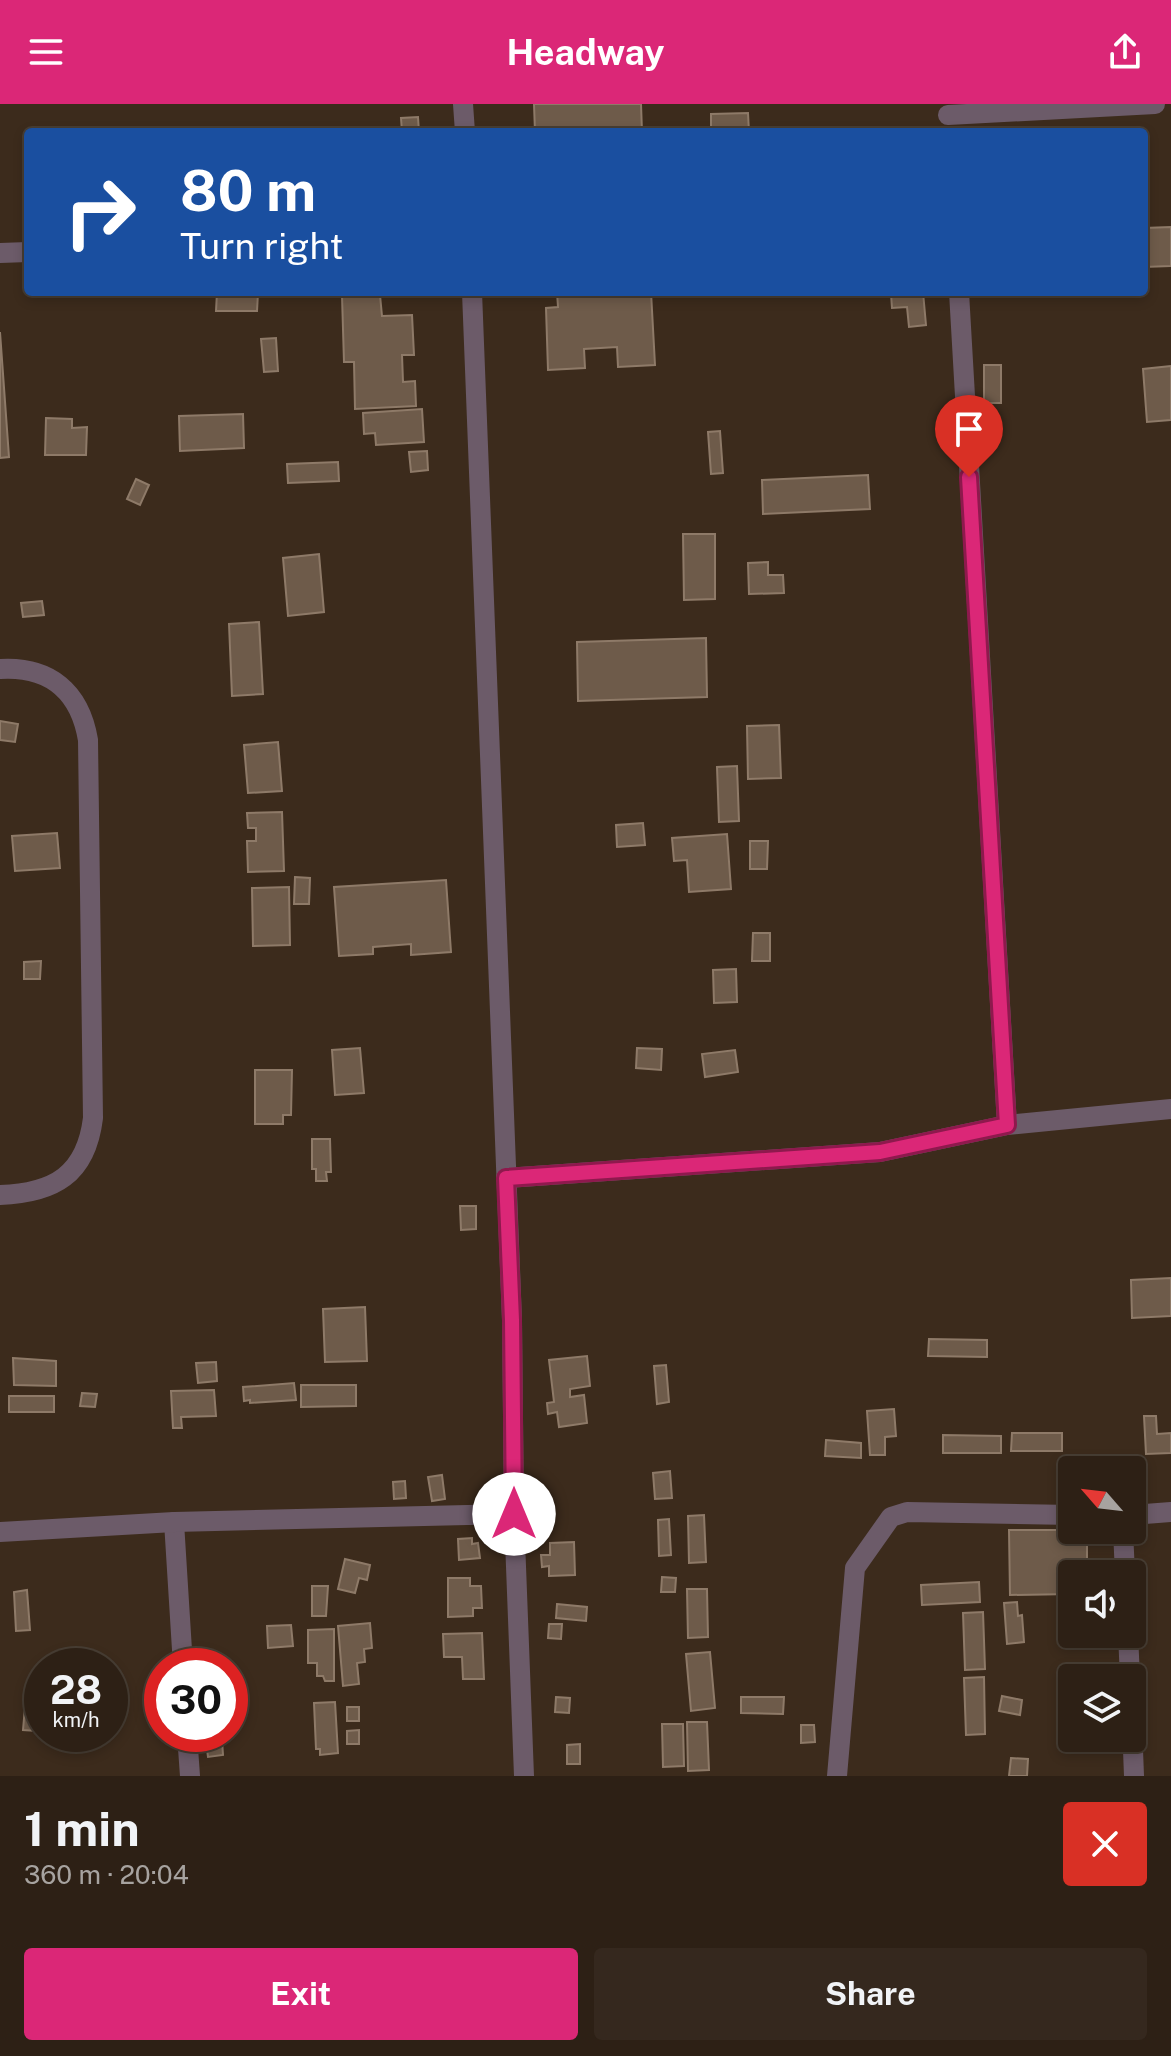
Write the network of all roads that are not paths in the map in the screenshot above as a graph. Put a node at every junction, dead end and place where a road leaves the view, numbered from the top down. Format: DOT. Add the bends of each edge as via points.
graph roads {
  1 [pos="463,104"];
  2 [pos="1155,104"];
  3 [pos="948,117"];
  4 [pos="465,128"];
  5 [pos="24,252"];
  6 [pos="0,253"];
  7 [pos="472,296"];
  8 [pos="959,296"];
  9 [pos="0,669"];
  10 [pos="1171,1109"];
  11 [pos="1007,1125"];
  12 [pos="506,1178"];
  13 [pos="0,1195"];
  14 [pos="1171,1512"];
  15 [pos="514,1514"];
  16 [pos="1146,1514"];
  17 [pos="1058,1515"];
  18 [pos="174,1522"];
  19 [pos="0,1532"];
  20 [pos="182,1648"];
  21 [pos="188,1752"];
  22 [pos="1133,1752"];
  23 [pos="190,1776"];
  24 [pos="524,1776"];
  25 [pos="837,1776"];
  26 [pos="1134,1776"];
  1 -- 4 [label="street"];
  2 -- 3 [label="street"];
  5 -- 6 [label="street"];
  7 -- 12 [label="street"];
  8 -- 11 [label="street"];
  9 -- 13 [label="street" via="28,670 63,688 76,703 88,740 93,1118 83,1155 72,1171 40,1191"];
  10 -- 11 [label="street"];
  11 -- 12 [label="street" via="880,1152"];
  12 -- 15 [label="street"];
  14 -- 16 [label="street"];
  15 -- 18 [label="street"];
  15 -- 24 [label="street"];
  17 -- 25 [label="street" via="907,1512 891,1517 855,1568"];
  18 -- 19 [label="street"];
  18 -- 20 [label="street"];
  21 -- 23 [label="street"];
  22 -- 26 [label="street"];
}
